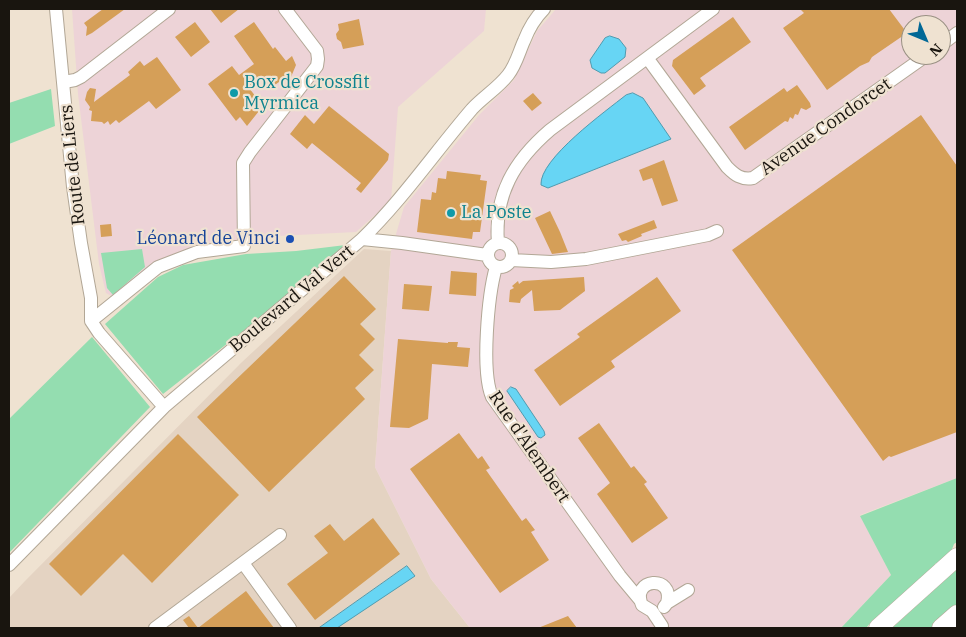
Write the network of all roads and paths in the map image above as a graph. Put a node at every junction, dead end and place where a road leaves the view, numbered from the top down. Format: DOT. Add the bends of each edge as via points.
graph roads {
  1 [pos="56,9"];
  2 [pos="169,9"];
  3 [pos="285,9"];
  4 [pos="544,9"];
  5 [pos="713,9"];
  6 [pos="648,59"];
  7 [pos="913,65"];
  8 [pos="64,82"];
  9 [pos="717,231"];
  10 [pos="362,240"];
  11 [pos="498,243"];
  12 [pos="487,255"];
  13 [pos="511,260"];
  14 [pos="496,267"];
  15 [pos="92,320"];
  16 [pos="164,407"];
  17 [pos="280,535"];
  18 [pos="957,557"];
  19 [pos="243,563"];
  20 [pos="9,565"];
  21 [pos="624,580"];
  22 [pos="643,588"];
  23 [pos="666,589"];
  24 [pos="640,600"];
  25 [pos="661,607"];
  26 [pos="957,614"];
  27 [pos="662,627"];
  28 [pos="156,628"];
  29 [pos="290,628"];
  30 [pos="878,628"];
  31 [pos="941,628"];
  1 -- 8 [label="street, Route de Liers"];
  2 -- 8 [label="street" via="81,77"];
  3 -- 15 [label="street" via="312,44 318,58 317,66 243,164 244,246 197,252 158,267"];
  4 -- 10 [label="street, Boulevard Val Vert" via="534,20 509,74 472,109 415,181"];
  5 -- 6 [label="street"];
  6 -- 7 [label="street, Avenue Condorcet" via="727,167 738,178 748,179"];
  6 -- 11 [label="street" via="532,146 504,189 496,222"];
  8 -- 15 [label="street, Route de Liers"];
  9 -- 13 [label="street" via="586,259 550,262"];
  10 -- 12 [label="street"];
  10 -- 16 [label="street, Boulevard Val Vert"];
  11 -- 12 [label="street" via="489,249"];
  11 -- 13 [label="street" via="509,247"];
  12 -- 14 [label="street"];
  13 -- 14 [label="street" via="504,267"];
  14 -- 21 [label="street, Rue d'Alembert" via="486,362 488,389"];
  15 -- 16 [label="street" via="99,333"];
  16 -- 20 [label="street, Boulevard Val Vert"];
  17 -- 19 [label="street"];
  18 -- 30 [label="highway"];
  19 -- 28 [label="street"];
  19 -- 29 [label="street"];
  21 -- 22 [label="street, Rue d'Alembert"];
  21 -- 24 [label="street, Rue d'Alembert"];
  22 -- 23 [label="street, Rue d'Alembert" via="655,582"];
  22 -- 24 [label="street"];
  23 -- 25 [label="street" via="668,598"];
  23 -- 25 [label="street, Rue d'Alembert" via="688,590"];
  24 -- 25 [label="street, Rue d'Alembert" via="646,608"];
  25 -- 27 [label="street"];
  26 -- 31 [label="highway"];
}
